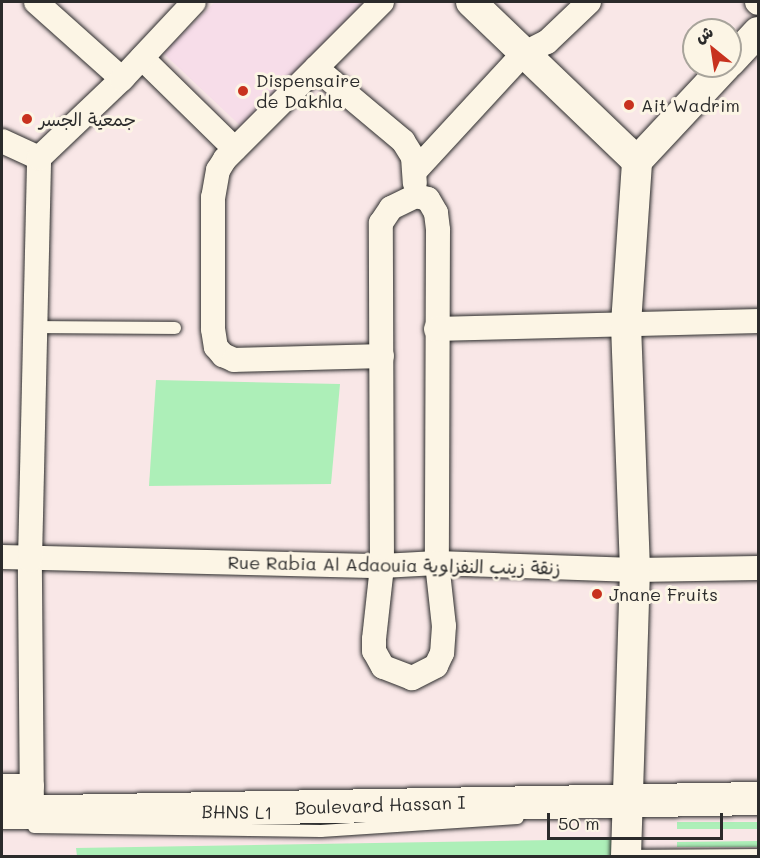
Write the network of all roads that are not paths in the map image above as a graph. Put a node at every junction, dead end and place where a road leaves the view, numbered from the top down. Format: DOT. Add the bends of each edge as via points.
graph roads {
  1 [pos="36,2"];
  2 [pos="194,2"];
  3 [pos="382,2"];
  4 [pos="471,2"];
  5 [pos="589,2"];
  6 [pos="759,32"];
  7 [pos="742,50"];
  8 [pos="523,54"];
  9 [pos="142,58"];
  10 [pos="315,68"];
  11 [pos="715,78"];
  12 [pos="122,79"];
  13 [pos="2,141"];
  14 [pos="235,149"];
  15 [pos="39,158"];
  16 [pos="637,160"];
  17 [pos="415,171"];
  18 [pos="416,196"];
  19 [pos="759,321"];
  20 [pos="626,324"];
  21 [pos="35,327"];
  22 [pos="175,328"];
  23 [pos="436,329"];
  24 [pos="382,356"];
  25 [pos="2,557"];
  26 [pos="30,560"];
  27 [pos="437,563"];
  28 [pos="382,566"];
  29 [pos="759,568"];
  30 [pos="635,570"];
  31 [pos="2,786"];
  32 [pos="759,798"];
  33 [pos="627,806"];
  34 [pos="22,809"];
  35 [pos="658,814"];
  36 [pos="759,855"];
  37 [pos="625,856"];
  1 -- 12 [label="street"];
  2 -- 9 [label="street"];
  3 -- 10 [label="street"];
  4 -- 8 [label="street"];
  5 -- 8 [label="street" via="547,42"];
  6 -- 7 [label="street"];
  8 -- 16 [label="street"];
  8 -- 17 [label="street"];
  9 -- 12 [label="street"];
  9 -- 14 [label="street"];
  10 -- 14 [label="street"];
  10 -- 17 [label="street" via="403,141 413,157"];
  11 -- 16 [label="street"];
  12 -- 15 [label="street"];
  13 -- 15 [label="street"];
  14 -- 24 [label="street" via="225,159 214,183 216,347 234,360"];
  15 -- 21 [label="street"];
  16 -- 20 [label="street"];
  17 -- 18 [label="street"];
  18 -- 23 [label="street" via="428,200 436,213 441,277"];
  18 -- 24 [label="street" via="391,208 381,223"];
  19 -- 20 [label="street"];
  20 -- 23 [label="street"];
  20 -- 30 [label="street"];
  21 -- 22 [label="lane"];
  21 -- 26 [label="street"];
  23 -- 27 [label="street"];
  24 -- 28 [label="street"];
  25 -- 26 [label="street, Rue Rabia Al Adaouia زنقة زينب النفزاوية"];
  26 -- 28 [label="street, Rue Rabia Al Adaouia زنقة زينب النفزاوية"];
  26 -- 34 [label="street"];
  27 -- 28 [label="street, Rue Rabia Al Adaouia زنقة زينب النفزاوية"];
  27 -- 28 [label="street" via="444,626 442,653 430,671 412,678 383,667 374,651"];
  27 -- 30 [label="street, Rue Rabia Al Adaouia زنقة زينب النفزاوية"];
  29 -- 30 [label="street, Rue Rabia Al Adaouia زنقة زينب النفزاوية"];
  30 -- 33 [label="street"];
  31 -- 34 [label="street"];
  32 -- 33 [label="main road, Boulevard Hassan I"];
  33 -- 34 [label="main road, Boulevard Hassan I"];
  33 -- 34 [label="lane, BHNS L1" via="541,817 321,831"];
  33 -- 35 [label="lane, BHNS L1"];
  33 -- 37 [label="street"];
  36 -- 37 [label="lane"];
}
